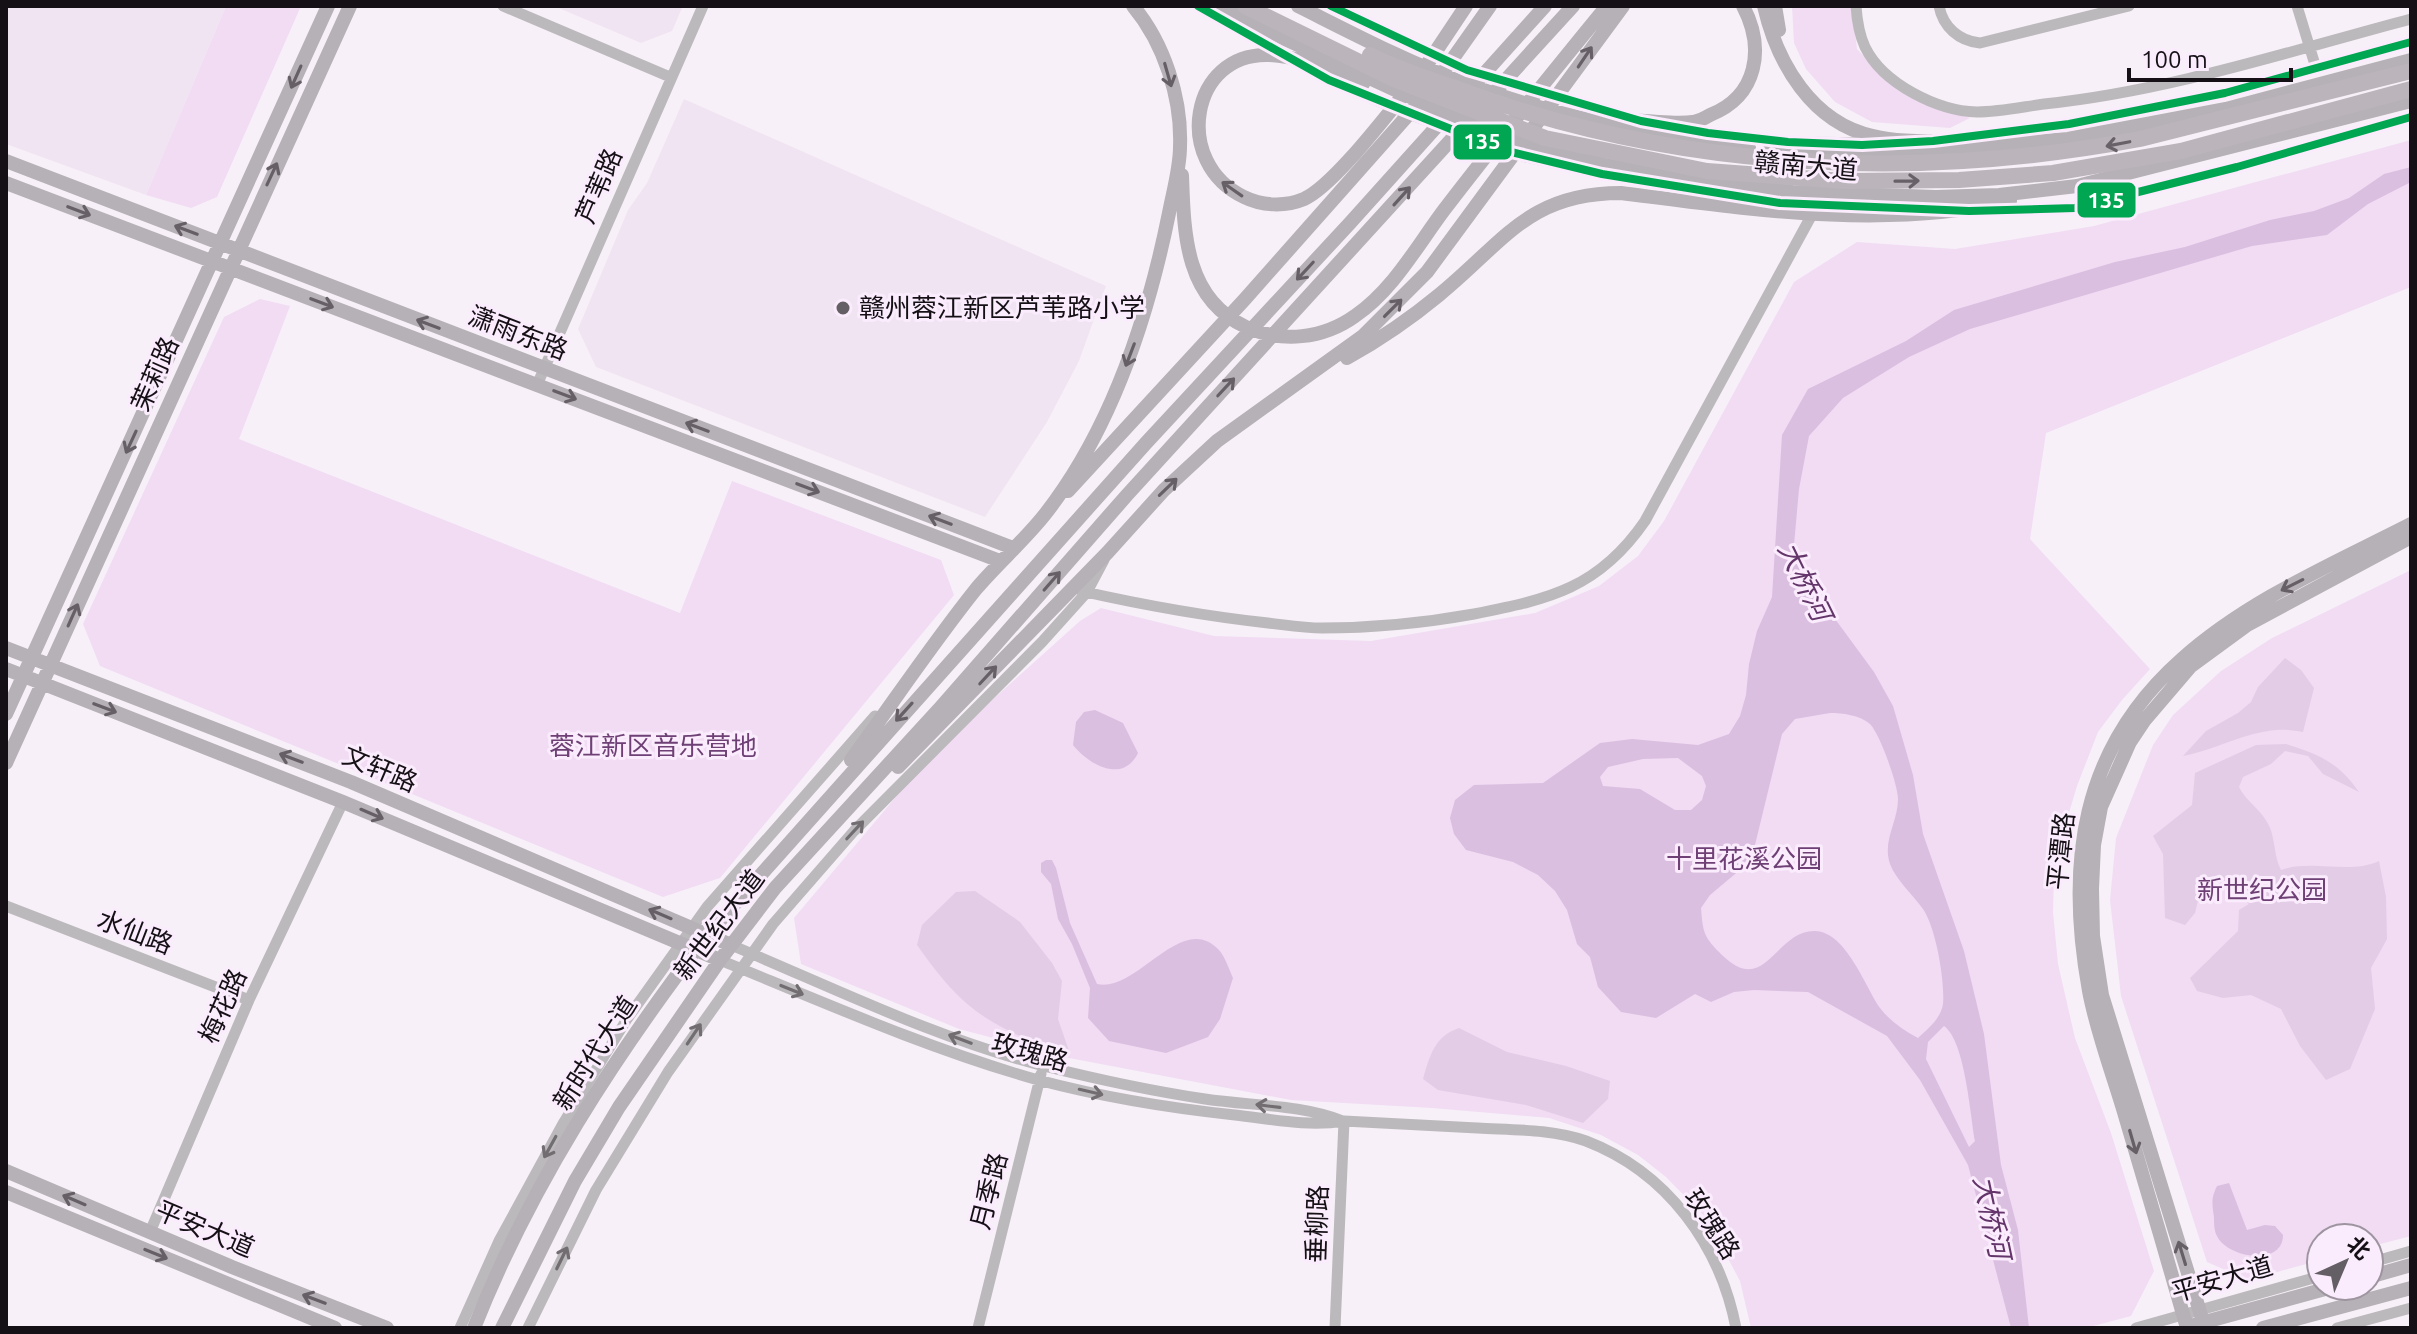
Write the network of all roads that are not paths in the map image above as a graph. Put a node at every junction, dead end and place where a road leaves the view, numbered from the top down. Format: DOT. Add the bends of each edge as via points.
graph roads {
  1 [pos="328,6"];
  2 [pos="350,6"];
  3 [pos="503,6"];
  4 [pos="703,6"];
  5 [pos="1133,6"];
  6 [pos="1198,6"];
  7 [pos="1220,6"];
  8 [pos="1245,6"];
  9 [pos="1269,6"];
  10 [pos="1331,6"];
  11 [pos="1466,6"];
  12 [pos="1490,6"];
  13 [pos="1545,6"];
  14 [pos="1573,6"];
  15 [pos="1607,6"];
  16 [pos="1623,6"];
  17 [pos="1743,6"];
  18 [pos="1764,6"];
  19 [pos="1775,6"];
  20 [pos="1856,6"];
  21 [pos="1939,6"];
  22 [pos="2129,6"];
  23 [pos="2297,6"];
  24 [pos="1303,8"];
  25 [pos="2411,19"];
  26 [pos="2411,42"];
  27 [pos="2310,45"];
  28 [pos="1288,58"];
  29 [pos="1784,58"];
  30 [pos="2411,60"];
  31 [pos="2316,68"];
  32 [pos="2411,71"];
  33 [pos="670,77"];
  34 [pos="2411,89"];
  35 [pos="2411,101"];
  36 [pos="1532,105"];
  37 [pos="2411,117"];
  38 [pos="1460,120"];
  39 [pos="1641,121"];
  40 [pos="1707,138"];
  41 [pos="2068,139"];
  42 [pos="1933,141"];
  43 [pos="1181,148"];
  44 [pos="6,161"];
  45 [pos="6,183"];
  46 [pos="2077,186"];
  47 [pos="1698,191"];
  48 [pos="1816,208"];
  49 [pos="1969,211"];
  50 [pos="222,244"];
  51 [pos="237,250"];
  52 [pos="214,261"];
  53 [pos="229,267"];
  54 [pos="544,369"];
  55 [pos="537,385"];
  56 [pos="1292,388"];
  57 [pos="1127,495"];
  58 [pos="1046,514"];
  59 [pos="2411,524"];
  60 [pos="2411,537"];
  61 [pos="1013,548"];
  62 [pos="1108,552"];
  63 [pos="1000,561"];
  64 [pos="1080,591"];
  65 [pos="6,648"];
  66 [pos="32,657"];
  67 [pos="51,664"];
  68 [pos="921,665"];
  69 [pos="6,669"];
  70 [pos="23,675"];
  71 [pos="42,683"];
  72 [pos="6,714"];
  73 [pos="6,763"];
  74 [pos="343,802"];
  75 [pos="799,832"];
  76 [pos="813,847"];
  77 [pos="6,906"];
  78 [pos="692,928"];
  79 [pos="708,934"];
  80 [pos="682,943"];
  81 [pos="731,945"];
  82 [pos="696,949"];
  83 [pos="751,953"];
  84 [pos="720,960"];
  85 [pos="740,968"];
  86 [pos="249,1000"];
  87 [pos="1043,1065"];
  88 [pos="1039,1080"];
  89 [pos="1344,1121"];
  90 [pos="6,1171"];
  91 [pos="6,1192"];
  92 [pos="150,1232"];
  93 [pos="2411,1251"];
  94 [pos="2385,1258"];
  95 [pos="2411,1265"];
  96 [pos="2385,1272"];
  97 [pos="2305,1282"];
  98 [pos="2411,1288"];
  99 [pos="2305,1294"];
  100 [pos="2411,1308"];
  101 [pos="2203,1320"];
  102 [pos="2186,1324"];
  103 [pos="335,1328"];
  104 [pos="387,1328"];
  105 [pos="460,1328"];
  106 [pos="474,1328"];
  107 [pos="502,1328"];
  108 [pos="528,1328"];
  109 [pos="978,1328"];
  110 [pos="1335,1328"];
  111 [pos="1736,1328"];
  112 [pos="2136,1328"];
  113 [pos="2263,1328"];
  114 [pos="2337,1328"];
  1 -- 50 [label="main road, 茉莉路, one-way"];
  51 -- 2 [label="main road, 茉莉路, one-way"];
  3 -- 33 [label="street"];
  4 -- 33 [label="street, 芦苇路"];
  5 -- 43 [label="main road, one-way" via="1168,69"];
  6 -- 28 [label="street"];
  7 -- 38 [label="main road, 赣南大道"];
  8 -- 34 [label="highway, one-way" via="1394,79 1545,138 1707,171 1829,180 1959,180 2053,173 2181,151"];
  32 -- 9 [label="highway, one-way" via="2169,132 2046,156 1843,165 1668,146 1549,120 1386,63"];
  10 -- 39 [label="street" via="1467,70"];
  11 -- 28 [label="main road, one-way" via="1416,80 1336,172 1304,198 1270,204 1243,197 1206,164 1200,147 1200,109 1218,76 1232,65 1267,55"];
  12 -- 58 [label="main road" via="1432,87 1370,159"];
  13 -- 75 [label="main road, one-way"];
  57 -- 14 [label="main road, one-way"];
  15 -- 43 [label="main road" via="1376,300 1336,328 1284,338 1258,332 1235,322 1202,291 1188,255"];
  56 -- 16 [label="main road, one-way" via="1363,336 1427,272"];
  17 -- 39 [label="main road" via="1756,44 1750,79 1738,98 1693,122"];
  18 -- 29 [label="main road"];
  19 -- 29 [label="main road"];
  20 -- 27 [label="street" via="1866,49 1889,76 1927,99 1977,112 2138,91"];
  21 -- 22 [label="street" via="1954,33 1980,43"];
  23 -- 27 [label="street"];
  24 -- 36 [label="main road, 赣南大道" via="1437,72"];
  25 -- 27 [label="street"];
  26 -- 31 [label="street"];
  27 -- 31 [label="street"];
  28 -- 38 [label="main road"];
  28 -- 47 [label="street" via="1343,86 1503,150"];
  29 -- 42 [label="main road" via="1812,102 1848,127 1871,136"];
  30 -- 41 [label="main road, 赣南大道" via="2226,109"];
  31 -- 42 [label="street" via="2225,93 2069,124"];
  33 -- 54 [label="street, 芦苇路"];
  35 -- 46 [label="main road, 赣南大道"];
  36 -- 39 [label="main road"];
  36 -- 40 [label="main road, 赣南大道" via="1612,126"];
  37 -- 49 [label="street" via="2075,208"];
  38 -- 47 [label="main road, 赣南大道" via="1531,147"];
  39 -- 40 [label="street"];
  40 -- 41 [label="main road, 赣南大道" via="1770,151 1870,155"];
  40 -- 42 [label="street" via="1847,144"];
  41 -- 42 [label="main road"];
  43 -- 58 [label="main road, one-way" via="1163,242 1129,358 1094,435"];
  50 -- 44 [label="main road, 潇雨东路, one-way"];
  45 -- 52 [label="main road, 潇雨东路, one-way"];
  46 -- 47 [label="main road, 赣南大道" via="1936,197"];
  46 -- 49 [label="main road"];
  47 -- 48 [label="main road"];
  47 -- 56 [label="main road" via="1596,193 1549,205 1509,232 1405,321"];
  48 -- 49 [label="main road"];
  48 -- 64 [label="street" via="1645,521 1614,560 1575,586 1541,599 1423,623 1321,628 1204,616"];
  50 -- 51 [label="main road, 潇雨东路"];
  50 -- 52 [label="main road, 茉莉路"];
  51 -- 53 [label="main road, 茉莉路"];
  54 -- 51 [label="main road, 潇雨东路, one-way"];
  52 -- 53 [label="main road, 潇雨东路"];
  52 -- 66 [label="main road, 茉莉路, one-way"];
  53 -- 55 [label="main road, 潇雨东路, one-way"];
  67 -- 53 [label="main road, 茉莉路, one-way"];
  54 -- 55 [label="street, 芦苇路"];
  61 -- 54 [label="main road, 潇雨东路, one-way"];
  55 -- 63 [label="main road, 潇雨东路, one-way"];
  62 -- 56 [label="main road, one-way" via="1217,441"];
  57 -- 62 [label="main road"];
  76 -- 57 [label="main road, one-way"];
  58 -- 61 [label="main road"];
  59 -- 102 [label="main road, 平潭路, one-way" via="2275,594 2182,659 2133,715 2089,803 2078,887 2090,994"];
  101 -- 60 [label="main road, 平潭路, one-way" via="2102,995 2092,889 2101,807 2130,742 2191,666 2247,625"];
  61 -- 63 [label="main road"];
  62 -- 64 [label="main road"];
  63 -- 68 [label="main road"];
  76 -- 64 [label="main road, one-way"];
  83 -- 64 [label="street, one-way" via="854,831 1042,642"];
  65 -- 66 [label="main road, 文轩路"];
  66 -- 67 [label="main road, 文轩路"];
  66 -- 70 [label="main road, 茉莉路"];
  67 -- 71 [label="main road, 茉莉路"];
  78 -- 67 [label="main road, 文轩路, one-way" via="351,782"];
  68 -- 75 [label="main road"];
  68 -- 78 [label="street"];
  69 -- 70 [label="main road, 文轩路"];
  70 -- 71 [label="main road, 文轩路"];
  70 -- 72 [label="main road, 茉莉路"];
  71 -- 73 [label="main road, 茉莉路"];
  71 -- 74 [label="main road, 文轩路, one-way"];
  74 -- 80 [label="main road, 文轩路, one-way"];
  74 -- 86 [label="street, 梅花路"];
  75 -- 79 [label="main road, 新时代大道"];
  76 -- 81 [label="main road, 新世纪大道"];
  77 -- 86 [label="street, 水仙路"];
  78 -- 79 [label="main road, 文轩路"];
  78 -- 80 [label="street"];
  79 -- 81 [label="main road, 文轩路"];
  79 -- 82 [label="main road, 新时代大道"];
  80 -- 82 [label="main road, 文轩路"];
  80 -- 105 [label="street, one-way" via="627,1019 564,1122 499,1241"];
  81 -- 83 [label="street, 玫瑰路"];
  81 -- 84 [label="main road, 新世纪大道"];
  82 -- 84 [label="main road, 文轩路"];
  82 -- 106 [label="main road, 新时代大道" via="597,1089 516,1233"];
  83 -- 85 [label="street"];
  87 -- 83 [label="street, 玫瑰路, one-way" via="958,1038"];
  84 -- 85 [label="street, 玫瑰路"];
  84 -- 107 [label="main road, 新世纪大道" via="575,1181"];
  85 -- 88 [label="street, 玫瑰路, one-way" via="874,1023"];
  108 -- 85 [label="street, one-way" via="596,1190"];
  86 -- 92 [label="street, 梅花路"];
  87 -- 88 [label="street, 月季路"];
  89 -- 87 [label="street, 玫瑰路, one-way" via="1321,1112 1203,1099"];
  88 -- 89 [label="street, 玫瑰路, one-way" via="1202,1112 1321,1125"];
  88 -- 109 [label="street, 月季路"];
  89 -- 110 [label="street, 垂柳路"];
  89 -- 111 [label="street, 玫瑰路" via="1539,1131 1585,1141 1614,1155 1644,1173 1688,1217 1724,1283"];
  92 -- 90 [label="main road, 平安大道, one-way"];
  91 -- 103 [label="main road, 平安大道, one-way"];
  104 -- 92 [label="main road, 平安大道, one-way"];
  93 -- 94 [label="street"];
  95 -- 96 [label="main road"];
  97 -- 101 [label="street, 平安大道"];
  98 -- 113 [label="main road"];
  99 -- 101 [label="main road, 平安大道"];
  100 -- 114 [label="street"];
  101 -- 102 [label="main road, 平安大道"];
  102 -- 112 [label="street, 平安大道"];
}
